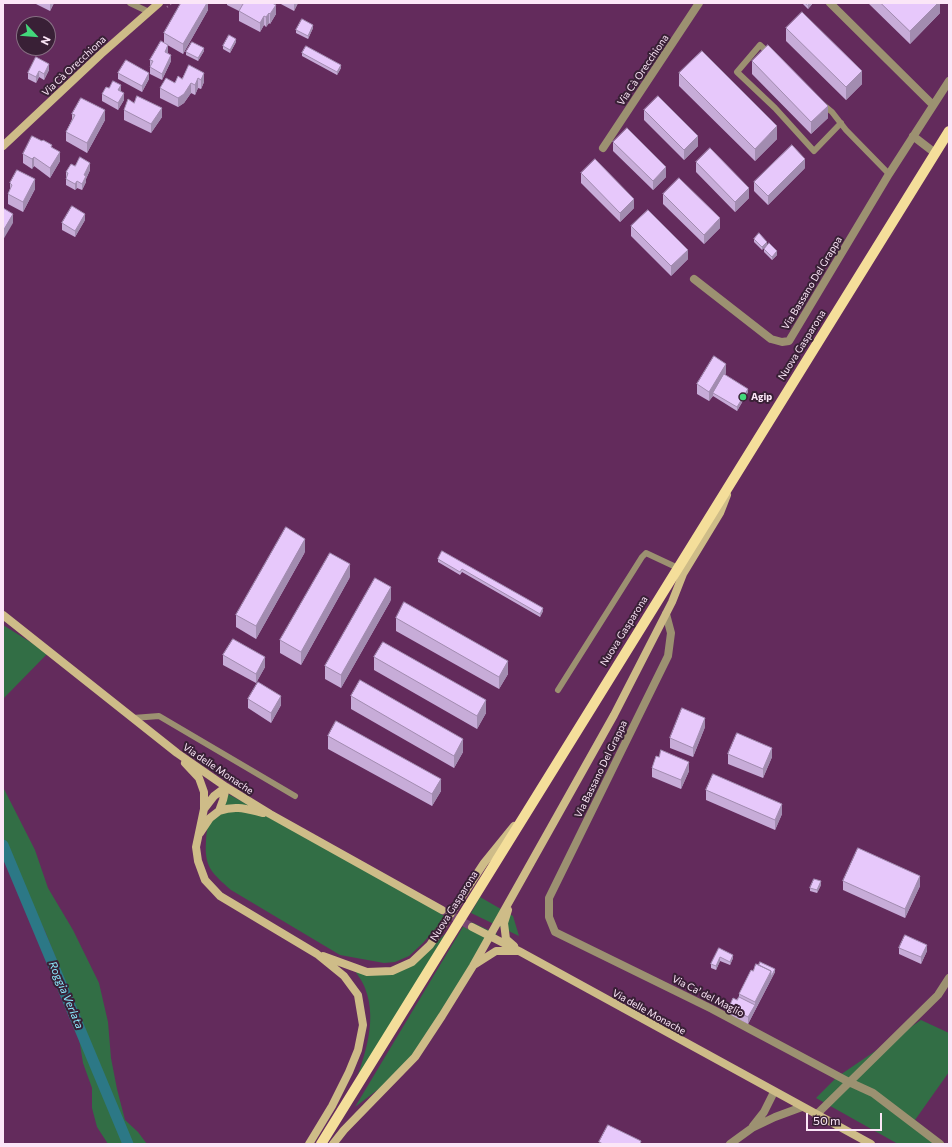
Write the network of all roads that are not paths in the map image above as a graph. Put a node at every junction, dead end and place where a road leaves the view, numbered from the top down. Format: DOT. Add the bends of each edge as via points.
graph roads {
  1 [pos="130,3"];
  2 [pos="159,3"];
  3 [pos="699,3"];
  4 [pos="830,3"];
  5 [pos="149,12"];
  6 [pos="776,59"];
  7 [pos="949,81"];
  8 [pos="818,100"];
  9 [pos="933,105"];
  10 [pos="841,123"];
  11 [pos="949,131"];
  12 [pos="913,136"];
  13 [pos="3,146"];
  14 [pos="603,148"];
  15 [pos="935,152"];
  16 [pos="889,174"];
  17 [pos="694,279"];
  18 [pos="738,471"];
  19 [pos="678,568"];
  20 [pos="666,614"];
  21 [pos="3,615"];
  22 [pos="558,690"];
  23 [pos="133,718"];
  24 [pos="177,753"];
  25 [pos="226,787"];
  26 [pos="295,796"];
  27 [pos="531,805"];
  28 [pos="204,809"];
  29 [pos="219,811"];
  30 [pos="270,814"];
  31 [pos="199,835"];
  32 [pos="510,900"];
  33 [pos="442,910"];
  34 [pos="472,927"];
  35 [pos="555,932"];
  36 [pos="489,936"];
  37 [pos="519,951"];
  38 [pos="317,954"];
  39 [pos="473,966"];
  40 [pos="949,978"];
  41 [pos="849,1082"];
  42 [pos="774,1092"];
  43 [pos="802,1107"];
  44 [pos="816,1115"];
  45 [pos="752,1128"];
  46 [pos="309,1144"];
  47 [pos="321,1144"];
  48 [pos="333,1144"];
  49 [pos="730,1144"];
  50 [pos="871,1144"];
  51 [pos="940,1144"];
  1 -- 5 [label="lane"];
  2 -- 5 [label="street, Via Cà Orecchiona"];
  3 -- 14 [label="street, Via Cà Orecchiona"];
  4 -- 9 [label="street"];
  5 -- 13 [label="street, Via Cà Orecchiona"];
  6 -- 10 [label="lane" via="760,45 737,72 775,108 814,151"];
  7 -- 9 [label="street, Via Bassano Del Grappa"];
  8 -- 10 [label="lane"];
  9 -- 12 [label="street, Via Bassano Del Grappa"];
  10 -- 16 [label="lane"];
  11 -- 15 [label="main road, Nuova Gasparona"];
  12 -- 15 [label="street"];
  12 -- 16 [label="street, Via Bassano Del Grappa"];
  15 -- 18 [label="main road, Nuova Gasparona"];
  16 -- 17 [label="street, Via Bassano Del Grappa" via="790,341 771,339"];
  18 -- 19 [label="main road, Nuova Gasparona"];
  18 -- 20 [label="street" via="720,513 683,574"];
  19 -- 22 [label="lane" via="646,553 642,557"];
  19 -- 27 [label="main road, Nuova Gasparona"];
  20 -- 32 [label="street" via="614,715"];
  20 -- 35 [label="street, Via Bassano Del Grappa" via="671,633 668,656 549,898 549,916"];
  21 -- 23 [label="street, Via delle Monache"];
  23 -- 24 [label="street, Via delle Monache"];
  23 -- 26 [label="lane" via="159,716"];
  24 -- 25 [label="street, Via delle Monache"];
  24 -- 28 [label="street" via="199,778 204,792"];
  25 -- 28 [label="street" via="214,796"];
  25 -- 29 [label="street"];
  25 -- 30 [label="street, Via delle Monache"];
  27 -- 38 [label="street" via="484,863 430,944 412,962 392,971 367,972"];
  27 -- 47 [label="main road, Nuova Gasparona"];
  28 -- 31 [label="street"];
  29 -- 30 [label="street" via="237,807"];
  29 -- 31 [label="street" via="210,818"];
  30 -- 33 [label="street, Via delle Monache"];
  31 -- 38 [label="street" via="196,847 198,861 205,880 220,896"];
  32 -- 36 [label="street"];
  32 -- 37 [label="street" via="504,923 506,939"];
  34 -- 36 [label="street, Via delle Monache"];
  35 -- 41 [label="street, Via Ca' del Maglio" via="712,1009"];
  36 -- 37 [label="street, Via delle Monache"];
  36 -- 39 [label="street"];
  37 -- 39 [label="street" via="496,951"];
  37 -- 42 [label="street, Via delle Monache"];
  38 -- 46 [label="street" via="344,976 358,995 363,1025 358,1050 349,1072"];
  39 -- 48 [label="street" via="415,1057"];
  40 -- 41 [label="street" via="938,994"];
  41 -- 44 [label="street"];
  41 -- 51 [label="street, Via Ca' del Maglio" via="873,1093"];
  42 -- 43 [label="street, Via delle Monache"];
  42 -- 45 [label="street"];
  43 -- 44 [label="street, Via delle Monache"];
  43 -- 45 [label="street"];
  44 -- 50 [label="street, Via delle Monache"];
  45 -- 49 [label="street"];
}
